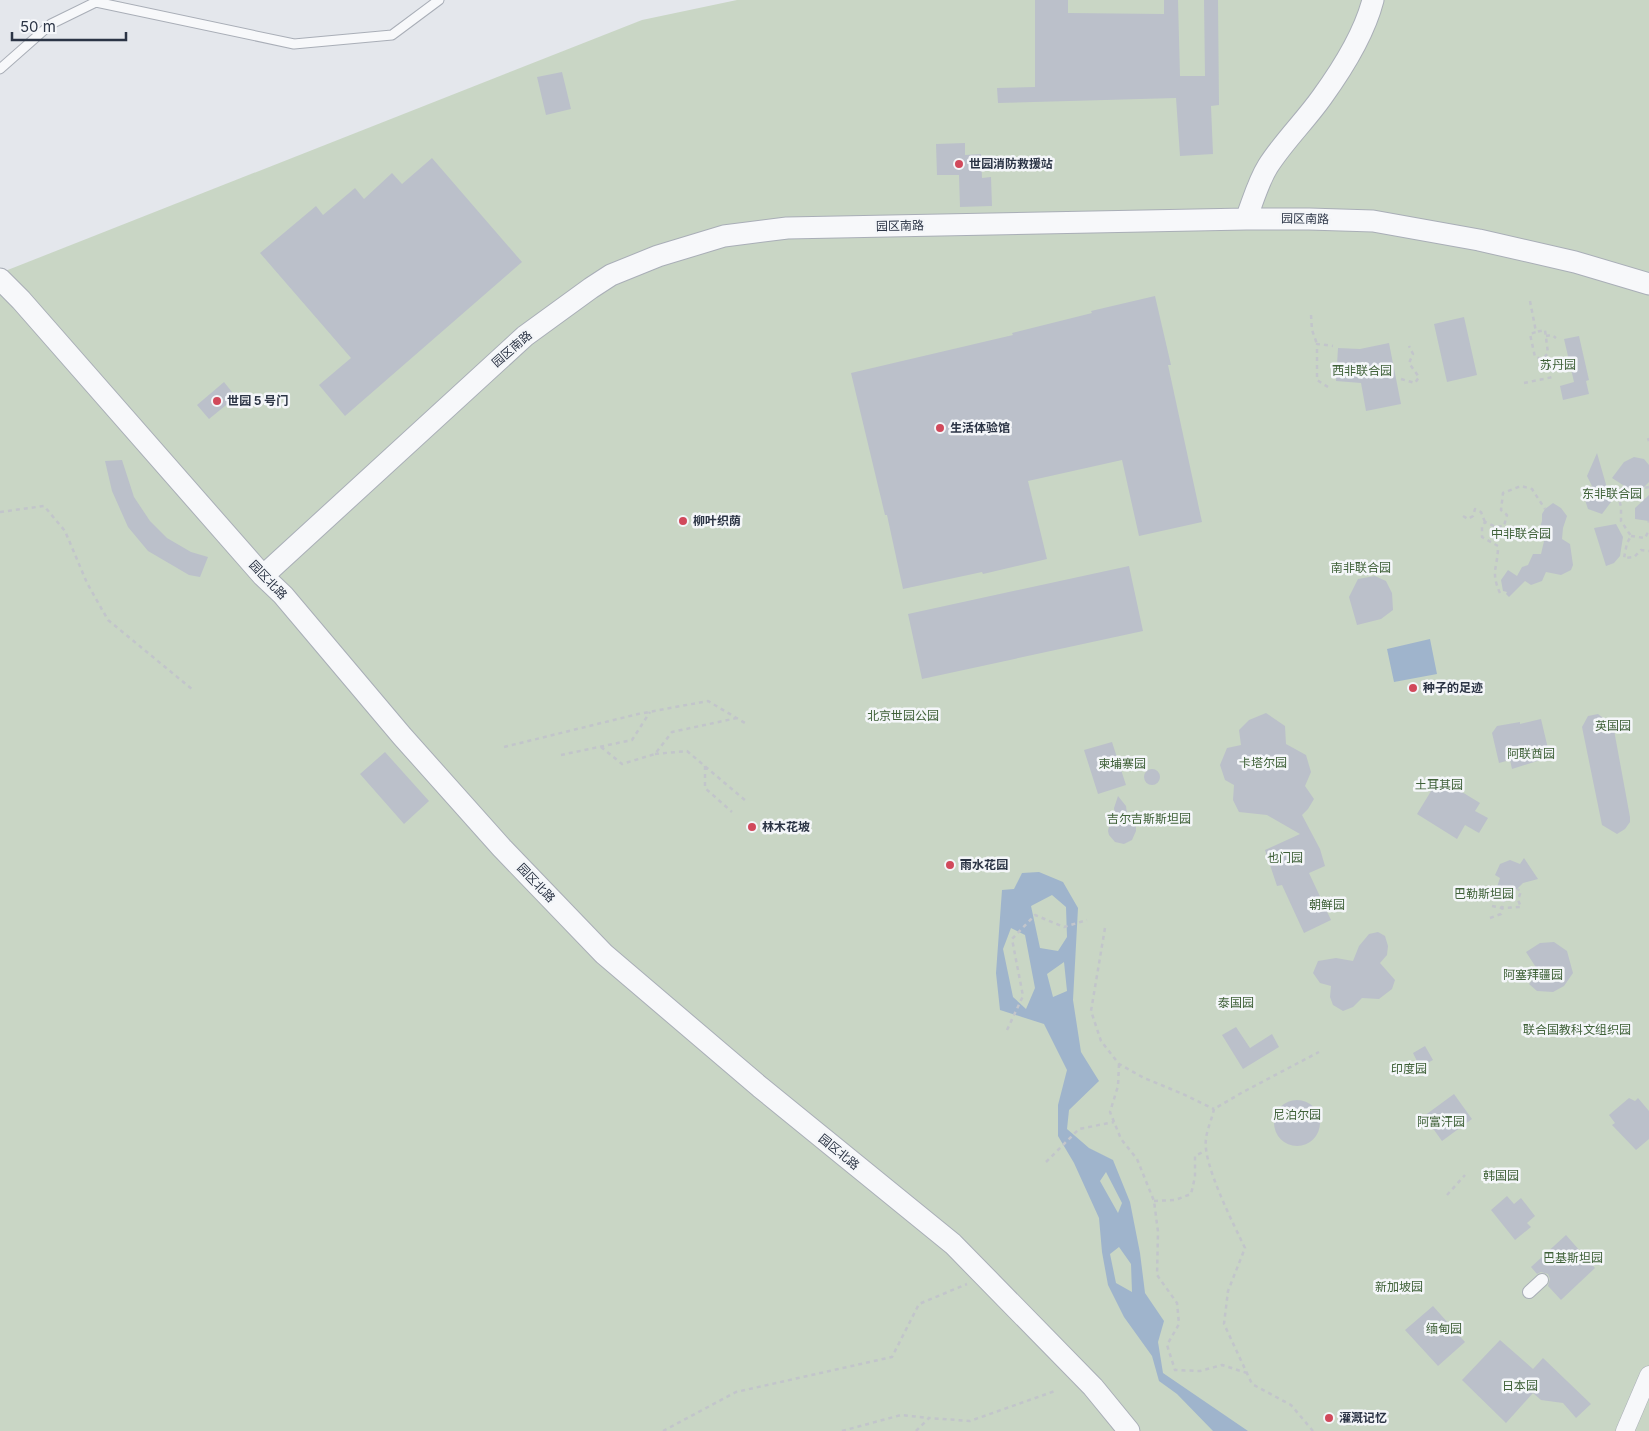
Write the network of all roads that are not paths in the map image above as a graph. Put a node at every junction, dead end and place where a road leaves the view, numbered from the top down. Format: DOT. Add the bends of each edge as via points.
graph roads {
  1 [pos="439,0"];
  2 [pos="1373,0"];
  3 [pos="99,1"];
  4 [pos="0,69"];
  5 [pos="1246,219"];
  6 [pos="0,279"];
  7 [pos="1649,284"];
  8 [pos="263,576"];
  9 [pos="1542,1280"];
  10 [pos="1529,1292"];
  11 [pos="1649,1376"];
  12 [pos="1129,1431"];
  13 [pos="1625,1431"];
  1 -- 3 [label="lane" via="392,35 294,44"];
  2 -- 5 [label="street" via="1368,19 1352,51 1322,98 1289,136 1268,167"];
  3 -- 4 [label="lane" via="51,24"];
  5 -- 7 [label="street, 园区南路" via="1373,221 1479,240 1575,262"];
  5 -- 8 [label="street, 园区南路" via="787,228 724,236 658,256 611,275 528,334"];
  6 -- 8 [label="street, 园区北路"];
  8 -- 12 [label="street, 园区北路" via="502,848 604,954 760,1087 953,1244 1093,1387"];
  9 -- 10 [label="street"];
  11 -- 13 [label="street"];
}
